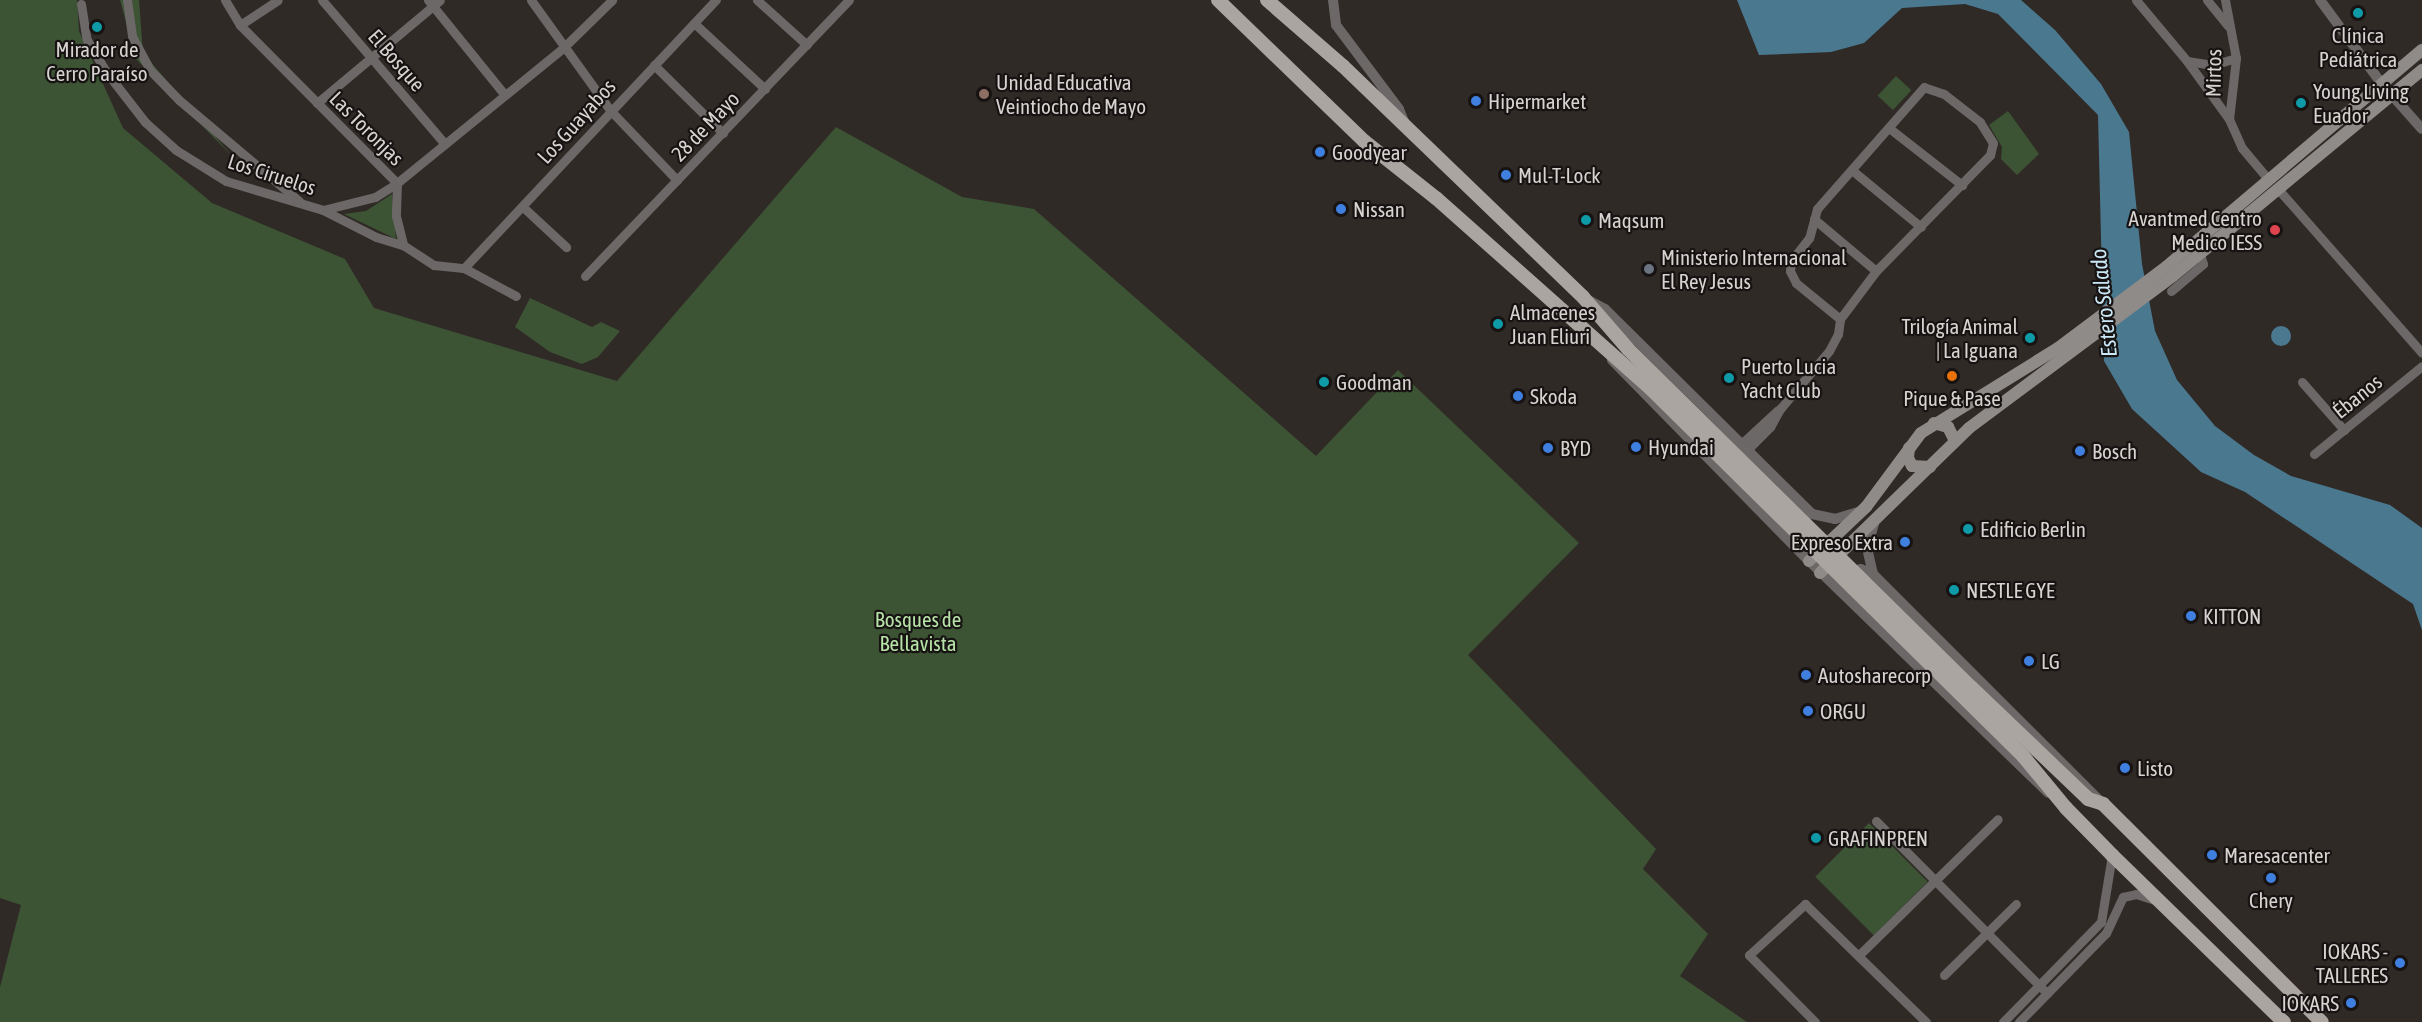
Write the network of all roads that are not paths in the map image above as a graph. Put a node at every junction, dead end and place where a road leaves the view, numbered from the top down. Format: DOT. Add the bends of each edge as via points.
graph roads {
  1 [pos="128,0"];
  2 [pos="225,0"];
  3 [pos="278,0"];
  4 [pos="322,0"];
  5 [pos="531,0"];
  6 [pos="612,0"];
  7 [pos="716,0"];
  8 [pos="757,0"];
  9 [pos="849,0"];
  10 [pos="1218,0"];
  11 [pos="1267,0"];
  12 [pos="1333,0"];
  13 [pos="2136,0"];
  14 [pos="2207,0"];
  15 [pos="2225,0"];
  16 [pos="2320,0"];
  17 [pos="434,2"];
  18 [pos="81,4"];
  19 [pos="694,23"];
  20 [pos="240,25"];
  21 [pos="2229,28"];
  22 [pos="807,45"];
  23 [pos="563,48"];
  24 [pos="2422,50"];
  25 [pos="369,57"];
  26 [pos="2236,58"];
  27 [pos="2187,61"];
  28 [pos="654,64"];
  29 [pos="2422,70"];
  30 [pos="2382,84"];
  31 [pos="765,89"];
  32 [pos="505,94"];
  33 [pos="2393,95"];
  34 [pos="317,103"];
  35 [pos="610,110"];
  36 [pos="2229,119"];
  37 [pos="1889,128"];
  38 [pos="2422,129"];
  39 [pos="1409,133"];
  40 [pos="723,134"];
  41 [pos="445,144"];
  42 [pos="1853,171"];
  43 [pos="2268,179"];
  44 [pos="678,180"];
  45 [pos="397,183"];
  46 [pos="1962,185"];
  47 [pos="2278,189"];
  48 [pos="301,203"];
  49 [pos="523,207"];
  50 [pos="323,210"];
  51 [pos="1814,219"];
  52 [pos="1920,227"];
  53 [pos="404,245"];
  54 [pos="566,247"];
  55 [pos="2200,254"];
  56 [pos="464,268"];
  57 [pos="1876,271"];
  58 [pos="2170,271"];
  59 [pos="585,276"];
  60 [pos="2171,291"];
  61 [pos="516,296"];
  62 [pos="1583,297"];
  63 [pos="1840,319"];
  64 [pos="1598,344"];
  65 [pos="2061,353"];
  66 [pos="2422,353"];
  67 [pos="2422,366"];
  68 [pos="2302,382"];
  69 [pos="1655,384"];
  70 [pos="1934,423"];
  71 [pos="2343,430"];
  72 [pos="1955,441"];
  73 [pos="1744,447"];
  74 [pos="1909,448"];
  75 [pos="2314,454"];
  76 [pos="1930,467"];
  77 [pos="1796,498"];
  78 [pos="1866,507"];
  79 [pos="1879,515"];
  80 [pos="1771,523"];
  81 [pos="1809,561"];
  82 [pos="1821,573"];
  83 [pos="1873,574"];
  84 [pos="1846,597"];
  85 [pos="1966,691"];
  86 [pos="2103,804"];
  87 [pos="2066,808"];
  88 [pos="1998,819"];
  89 [pos="1876,821"];
  90 [pos="2112,855"];
  91 [pos="1936,879"];
  92 [pos="2160,902"];
  93 [pos="2016,904"];
  94 [pos="1988,930"];
  95 [pos="1859,955"];
  96 [pos="1944,975"];
  97 [pos="2039,984"];
  98 [pos="2047,993"];
  99 [pos="1815,1022"];
  100 [pos="1926,1022"];
  101 [pos="2003,1022"];
  102 [pos="2019,1022"];
  103 [pos="2284,1022"];
  104 [pos="2322,1022"];
  1 -- 48 [label="street" via="132,36 138,54 150,69 179,100"];
  2 -- 20 [label="street, Las Toronjas"];
  3 -- 20 [label="street"];
  4 -- 25 [label="street, El Bosque"];
  5 -- 23 [label="street"];
  6 -- 23 [label="street, Los Ciruelos"];
  7 -- 19 [label="street, Los Guayabos"];
  8 -- 22 [label="street"];
  9 -- 22 [label="street, 28 de Mayo"];
  10 -- 64 [label="main road" via="1364,141 1436,198"];
  11 -- 39 [label="main road" via="1343,66"];
  12 -- 39 [label="street" via="1336,25 1399,109"];
  13 -- 27 [label="street"];
  14 -- 21 [label="street, Mirtos"];
  15 -- 21 [label="street, Mirtos"];
  16 -- 30 [label="street"];
  17 -- 25 [label="street"];
  17 -- 32 [label="street"];
  18 -- 48 [label="street, Los Ciruelos" via="87,40 107,73 153,129 207,171"];
  19 -- 28 [label="street, Los Guayabos"];
  19 -- 31 [label="street"];
  20 -- 34 [label="street, Las Toronjas"];
  21 -- 26 [label="street, Mirtos"];
  22 -- 31 [label="street, 28 de Mayo"];
  23 -- 32 [label="street, Los Ciruelos"];
  23 -- 35 [label="street"];
  24 -- 30 [label="main road"];
  25 -- 34 [label="street"];
  25 -- 41 [label="street, El Bosque"];
  26 -- 27 [label="street" via="2213,65"];
  26 -- 36 [label="street, Mirtos"];
  27 -- 36 [label="street"];
  28 -- 35 [label="street, Los Guayabos"];
  28 -- 40 [label="street"];
  29 -- 33 [label="main road"];
  30 -- 33 [label="street"];
  30 -- 43 [label="main road"];
  31 -- 40 [label="street, 28 de Mayo"];
  32 -- 41 [label="street, Los Ciruelos"];
  33 -- 38 [label="street"];
  33 -- 47 [label="main road"];
  34 -- 45 [label="street, Las Toronjas"];
  35 -- 44 [label="street"];
  35 -- 49 [label="street, Los Guayabos"];
  36 -- 43 [label="street" via="2242,148"];
  37 -- 42 [label="street"];
  37 -- 46 [label="street"];
  37 -- 46 [label="street" via="1924,87 1944,94 1980,122 1993,143 1990,155"];
  39 -- 62 [label="main road"];
  40 -- 44 [label="street, 28 de Mayo"];
  41 -- 45 [label="street, Los Ciruelos"];
  42 -- 51 [label="street" via="1817,209"];
  42 -- 52 [label="street"];
  43 -- 58 [label="main road"];
  44 -- 59 [label="street, 28 de Mayo"];
  45 -- 50 [label="street, Los Ciruelos" via="375,197"];
  45 -- 53 [label="street, Las Toronjas" via="396,216"];
  46 -- 52 [label="street"];
  47 -- 55 [label="main road"];
  47 -- 66 [label="street"];
  48 -- 50 [label="street, Los Ciruelos"];
  49 -- 54 [label="street"];
  49 -- 56 [label="street, Los Guayabos"];
  50 -- 53 [label="street" via="359,229"];
  51 -- 57 [label="street"];
  51 -- 63 [label="street" via="1809,237 1791,261 1790,271 1796,283"];
  52 -- 57 [label="street"];
  53 -- 56 [label="street" via="434,266"];
  55 -- 58 [label="main road"];
  55 -- 60 [label="street" via="2203,264"];
  56 -- 61 [label="street"];
  57 -- 63 [label="street"];
  58 -- 65 [label="main road"];
  62 -- 69 [label="main road"];
  62 -- 73 [label="street" via="1605,309"];
  63 -- 73 [label="street" via="1838,334 1828,351 1770,427"];
  64 -- 69 [label="main road"];
  64 -- 80 [label="street" via="1633,385"];
  65 -- 70 [label="main road"];
  65 -- 72 [label="main road"];
  67 -- 71 [label="street, Ébanos"];
  68 -- 71 [label="street"];
  69 -- 85 [label="main road"];
  70 -- 72 [label="main road" via="1948,427"];
  70 -- 74 [label="main road"];
  71 -- 75 [label="street, Ébanos"];
  72 -- 76 [label="main road"];
  73 -- 77 [label="street"];
  74 -- 76 [label="main road" via="1912,466"];
  74 -- 78 [label="main road"];
  76 -- 79 [label="main road"];
  77 -- 78 [label="street" via="1812,514 1826,519 1850,517"];
  77 -- 80 [label="street" via="1803,516 1798,525 1785,529"];
  78 -- 81 [label="main road"];
  79 -- 82 [label="main road"];
  79 -- 83 [label="street" via="1867,540"];
  80 -- 81 [label="street"];
  81 -- 82 [label="street"];
  82 -- 84 [label="street"];
  83 -- 84 [label="street" via="1861,568 1849,571 1843,580"];
  83 -- 86 [label="street"];
  84 -- 87 [label="street" via="2016,765"];
  85 -- 86 [label="main road" via="2088,799"];
  85 -- 87 [label="main road"];
  86 -- 104 [label="main road"];
  87 -- 90 [label="main road"];
  88 -- 91 [label="street"];
  89 -- 91 [label="street"];
  90 -- 92 [label="main road"];
  90 -- 97 [label="street" via="2100,922"];
  91 -- 94 [label="street"];
  91 -- 95 [label="street"];
  92 -- 98 [label="street" via="2136,894 2123,897 2106,933"];
  92 -- 103 [label="main road"];
  93 -- 94 [label="street"];
  94 -- 96 [label="street"];
  94 -- 97 [label="street"];
  95 -- 99 [label="street" via="1805,904 1749,955"];
  95 -- 100 [label="street"];
  97 -- 98 [label="street"];
  97 -- 101 [label="street"];
  98 -- 102 [label="street"];
}
